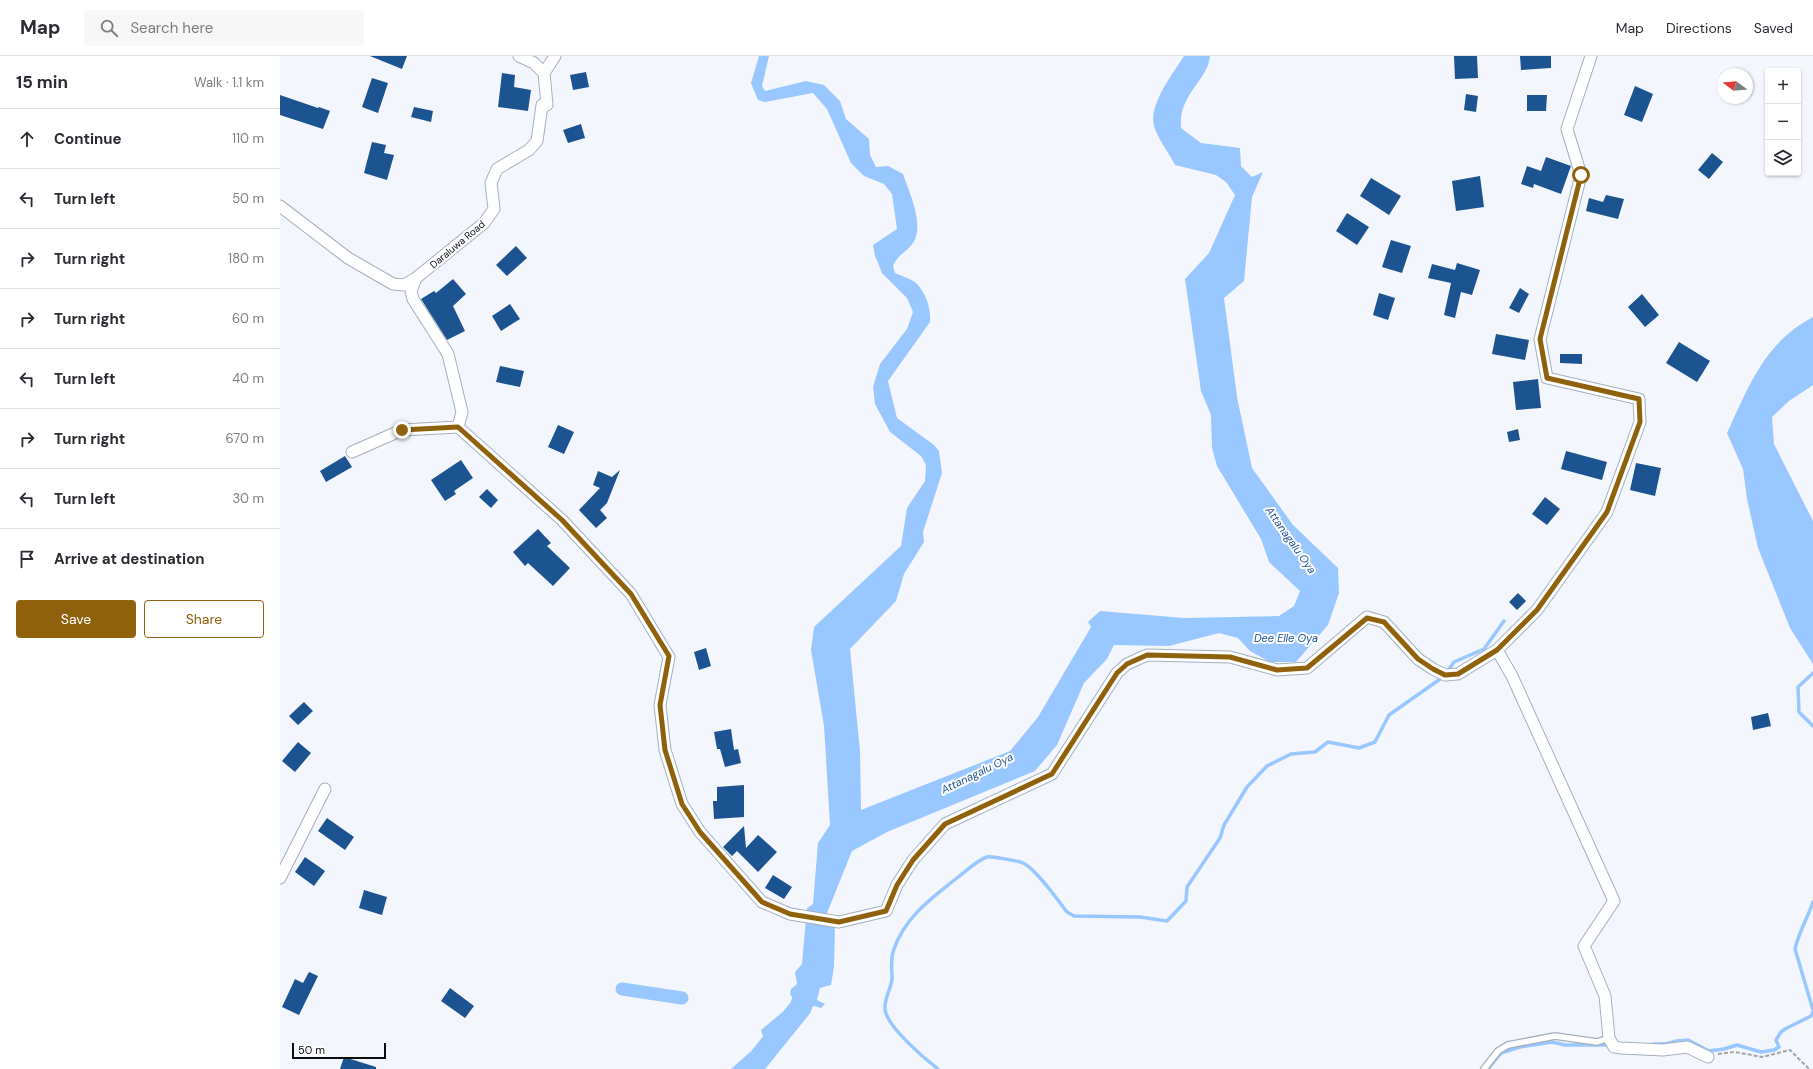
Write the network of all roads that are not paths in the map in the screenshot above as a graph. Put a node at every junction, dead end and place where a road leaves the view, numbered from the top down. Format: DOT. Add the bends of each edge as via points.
graph roads {
  1 [pos="519,56"];
  2 [pos="555,56"];
  3 [pos="1591,56"];
  4 [pos="544,73"];
  5 [pos="280,206"];
  6 [pos="416,278"];
  7 [pos="458,427"];
  8 [pos="352,452"];
  9 [pos="1497,650"];
  10 [pos="325,789"];
  11 [pos="280,878"];
  12 [pos="1609,1038"];
  13 [pos="1708,1057"];
  14 [pos="1484,1069"];
  1 -- 4 [label="street" via="534,63"];
  2 -- 4 [label="street"];
  3 -- 9 [label="street" via="1568,129 1581,175 1540,339 1547,378 1639,399 1640,422 1607,512 1537,610"];
  4 -- 6 [label="street, Daraluwa Road" via="547,105 542,105 537,141 528,150 497,169 491,183 494,209 484,223"];
  5 -- 6 [label="street" via="348,258 393,284 404,285"];
  6 -- 7 [label="street" via="411,291 413,299 448,354 462,412"];
  7 -- 8 [label="street" via="402,430"];
  7 -- 9 [label="street" via="562,520 631,594 669,656 660,705 665,750 682,804 700,832 762,902 790,914 839,922 886,911 897,885 913,860 945,824 1052,774 1117,673 1127,664 1147,655 1230,657 1277,670 1307,668 1367,618 1384,622 1418,659 1445,675 1458,674"];
  9 -- 12 [label="street" via="1512,676 1614,901 1584,946 1597,973 1604,996"];
  10 -- 11 [label="street"];
  12 -- 13 [label="street" via="1614,1047 1663,1050 1687,1047"];
  12 -- 14 [label="lane" via="1598,1042 1555,1036 1508,1045 1498,1051"];
}
